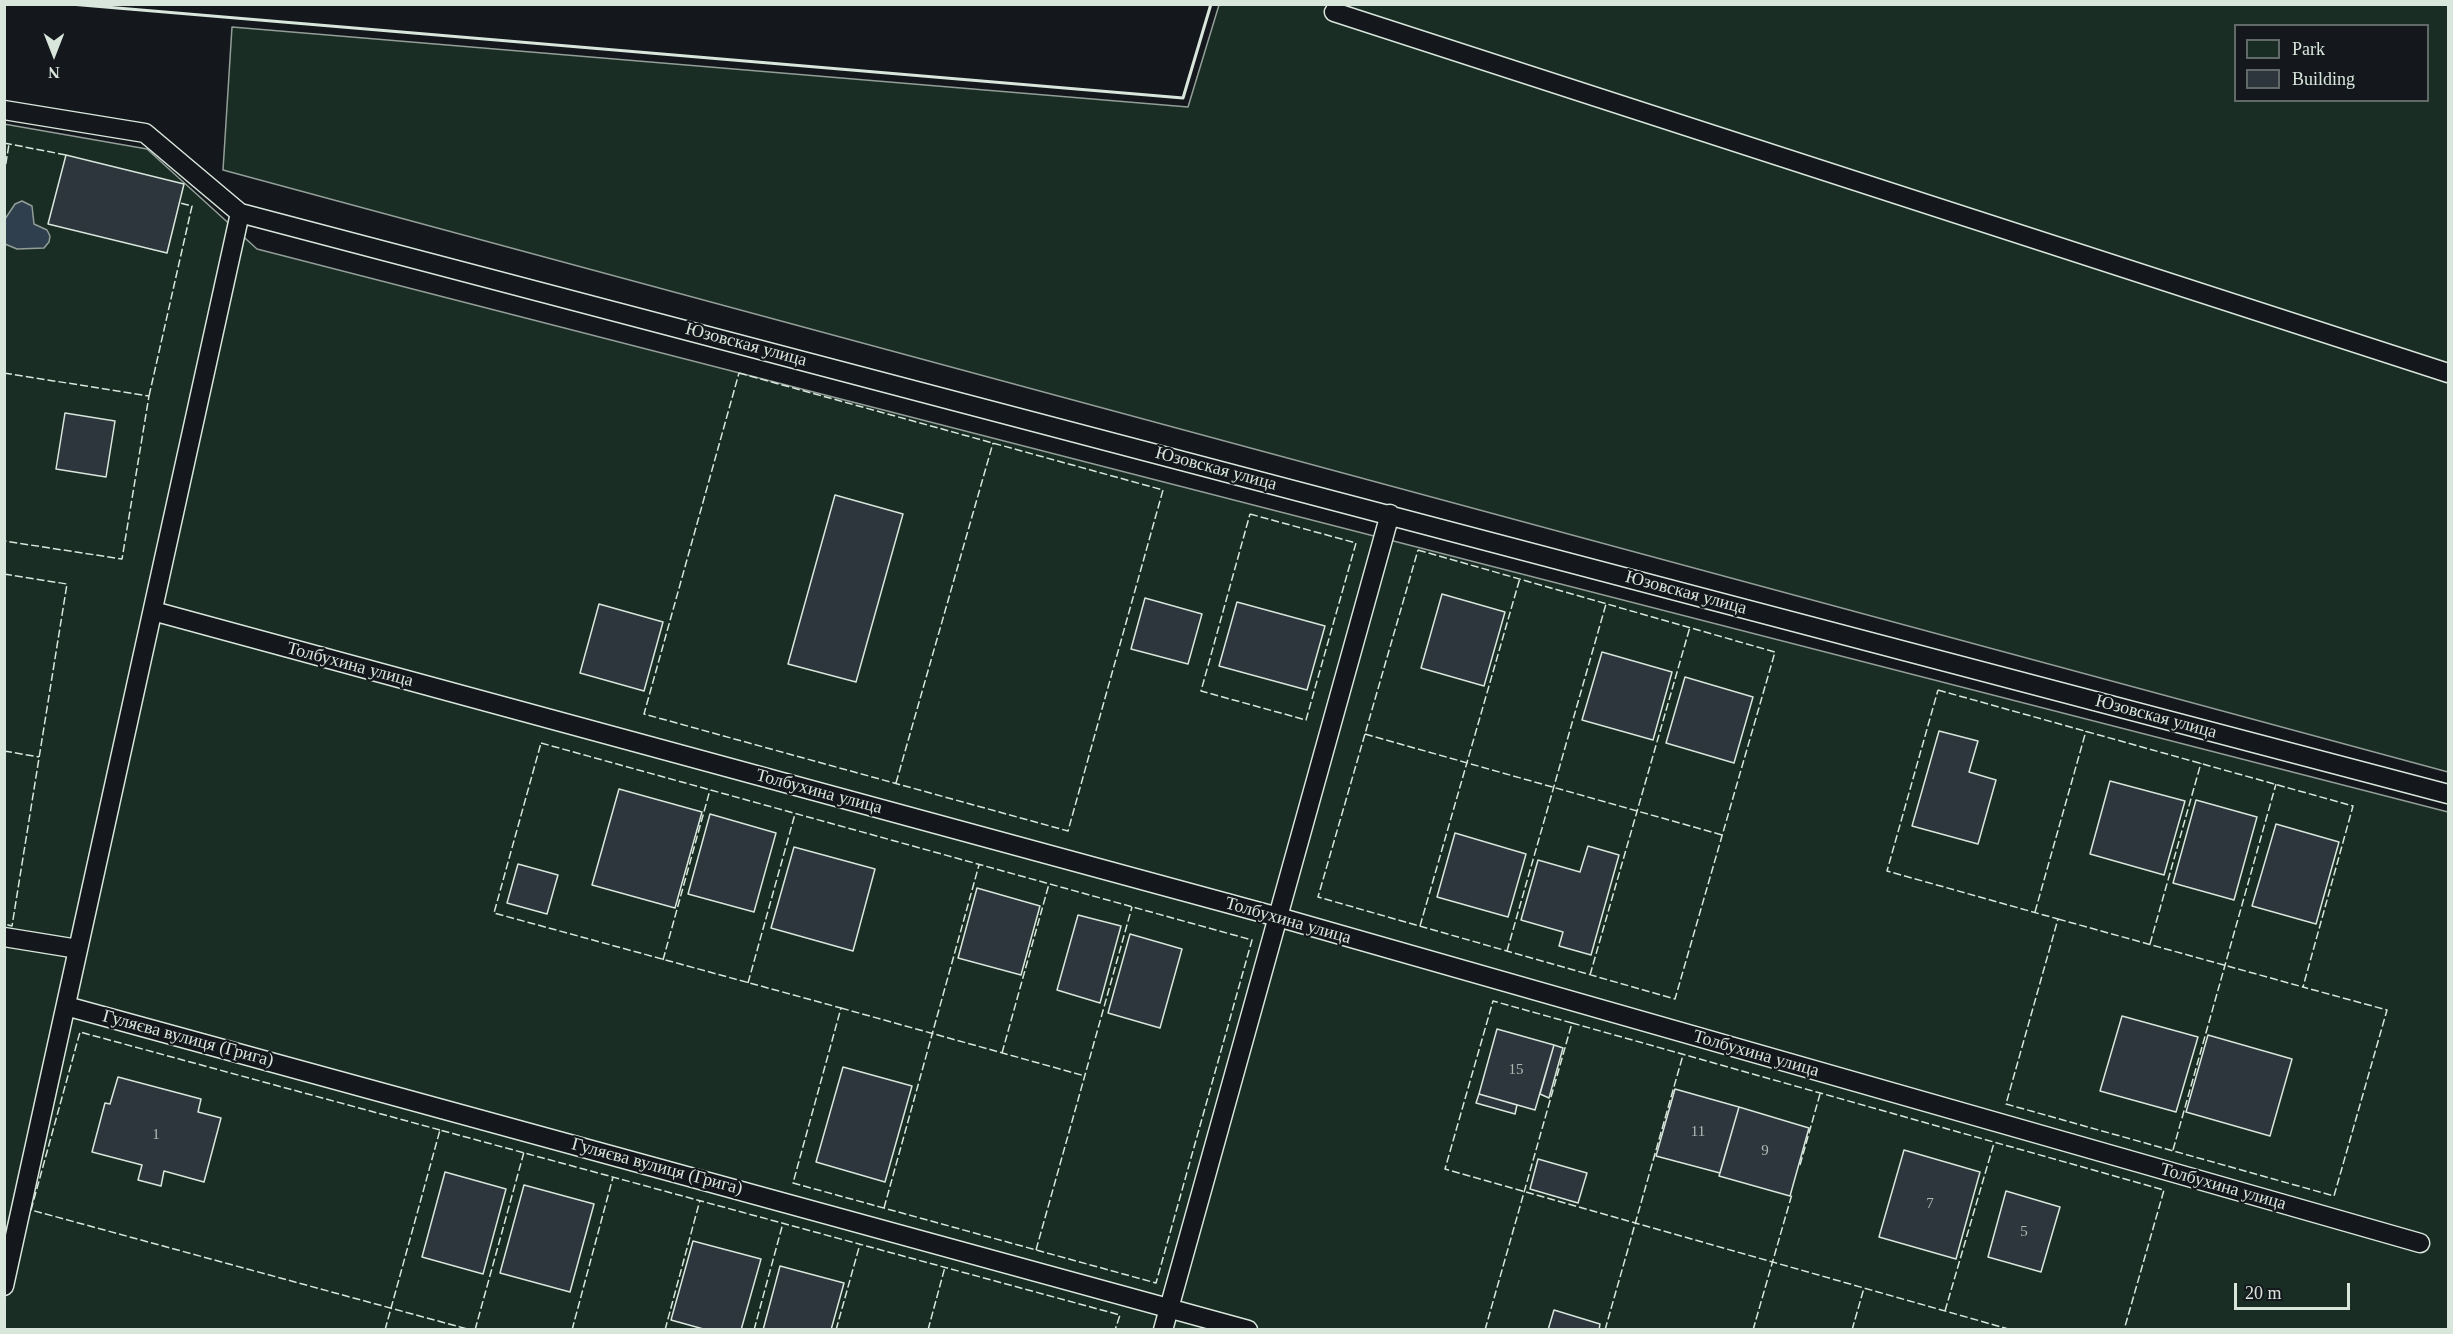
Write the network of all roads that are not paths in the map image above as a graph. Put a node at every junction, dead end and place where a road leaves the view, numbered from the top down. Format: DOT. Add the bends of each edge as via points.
graph roads {
  1 [pos="1334,12"];
  2 [pos="4,110"];
  3 [pos="240,213"];
  4 [pos="2448,373"];
  5 [pos="1390,514"];
  6 [pos="153,610"];
  7 [pos="2448,794"];
  8 [pos="1278,917"];
  9 [pos="4,937"];
  10 [pos="78,949"];
  11 [pos="66,1006"];
  12 [pos="2420,1243"];
  13 [pos="4,1286"];
  14 [pos="1170,1306"];
  15 [pos="1163,1329"];
  16 [pos="1248,1329"];
  1 -- 4 [label="lane"];
  2 -- 3 [label="lane, Юзовская улица" via="145,133"];
  3 -- 5 [label="lane, Юзовская улица"];
  3 -- 6 [label="lane"];
  5 -- 7 [label="lane, Юзовская улица"];
  5 -- 8 [label="lane"];
  6 -- 8 [label="lane, Толбухина улица"];
  6 -- 10 [label="lane"];
  8 -- 12 [label="lane, Толбухина улица"];
  8 -- 14 [label="lane"];
  9 -- 10 [label="lane"];
  10 -- 11 [label="lane"];
  11 -- 13 [label="lane"];
  11 -- 14 [label="lane, Гуляєва вулиця (Грига)"];
  14 -- 15 [label="lane"];
  14 -- 16 [label="lane, Гуляєва вулиця (Грига)"];
}
